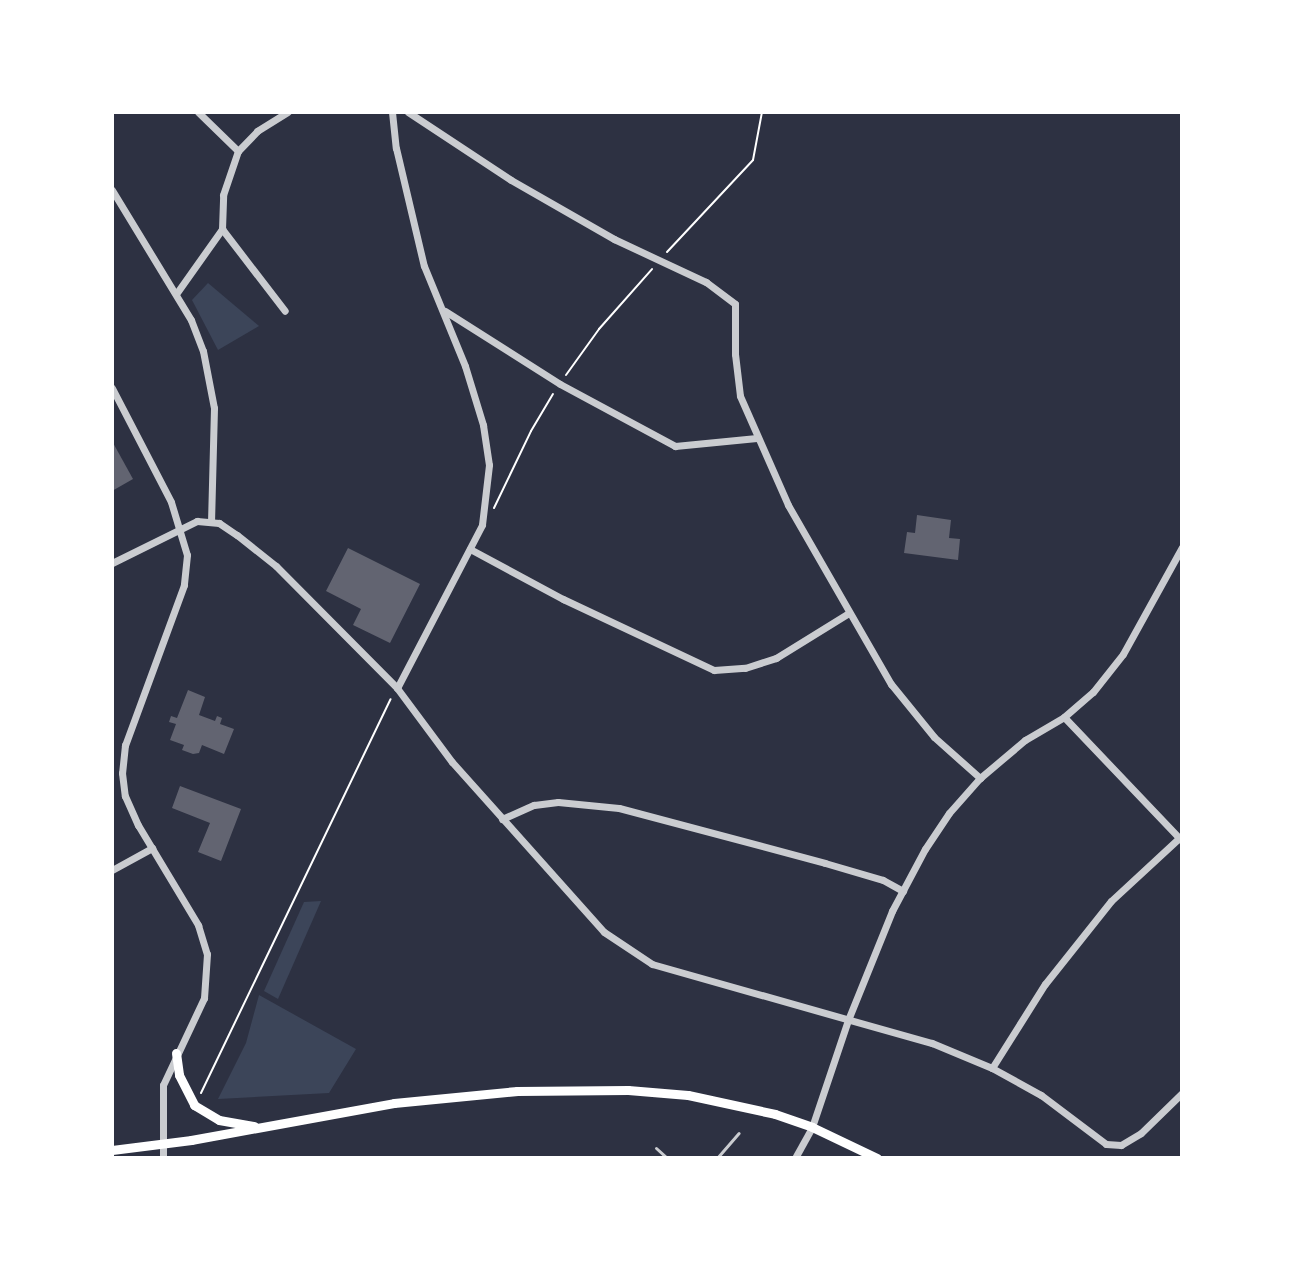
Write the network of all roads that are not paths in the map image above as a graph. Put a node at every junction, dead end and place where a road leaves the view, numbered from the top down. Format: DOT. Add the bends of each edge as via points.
graph roads {
  1 [pos="198,112"];
  2 [pos="288,112"];
  3 [pos="392,112"];
  4 [pos="408,112"];
  5 [pos="238,151"];
  6 [pos="112,190"];
  7 [pos="222,229"];
  8 [pos="176,294"];
  9 [pos="443,309"];
  10 [pos="285,311"];
  11 [pos="112,388"];
  12 [pos="757,438"];
  13 [pos="211,521"];
  14 [pos="182,529"];
  15 [pos="1182,547"];
  16 [pos="470,549"];
  17 [pos="112,563"];
  18 [pos="849,613"];
  19 [pos="397,688"];
  20 [pos="1064,717"];
  21 [pos="980,778"];
  22 [pos="502,819"];
  23 [pos="1181,839"];
  24 [pos="152,848"];
  25 [pos="112,870"];
  26 [pos="903,891"];
  27 [pos="848,1020"];
  28 [pos="176,1053"];
  29 [pos="992,1068"];
  30 [pos="1182,1093"];
  31 [pos="262,1127"];
  32 [pos="812,1127"];
  33 [pos="739,1133"];
  34 [pos="164,1145"];
  35 [pos="656,1148"];
  36 [pos="112,1150"];
  37 [pos="163,1158"];
  38 [pos="667,1158"];
  39 [pos="717,1158"];
  40 [pos="795,1158"];
  41 [pos="877,1158"];
  1 -- 5 [label="street"];
  2 -- 5 [label="street" via="257,131"];
  3 -- 9 [label="street" via="414,229"];
  4 -- 12 [label="street" via="511,180 706,282 735,304 740,396"];
  5 -- 7 [label="street" via="223,195"];
  6 -- 8 [label="street"];
  7 -- 8 [label="street"];
  7 -- 10 [label="street"];
  8 -- 13 [label="street" via="191,320 210,378"];
  9 -- 12 [label="street" via="560,384 675,446"];
  9 -- 16 [label="street" via="483,425 489,465 485,517"];
  11 -- 14 [label="street"];
  12 -- 18 [label="street"];
  13 -- 14 [label="street"];
  13 -- 19 [label="street" via="276,566"];
  14 -- 17 [label="street"];
  14 -- 24 [label="street" via="187,555 184,585 125,745 122,773 125,796"];
  15 -- 20 [label="street" via="1123,654 1093,692"];
  16 -- 18 [label="street" via="714,670 776,658"];
  16 -- 19 [label="street"];
  18 -- 21 [label="street" via="891,684 934,737"];
  19 -- 22 [label="street"];
  20 -- 21 [label="street" via="1025,740"];
  20 -- 23 [label="street"];
  21 -- 26 [label="street" via="949,813"];
  22 -- 26 [label="street" via="534,805 558,802 619,808 854,872"];
  22 -- 27 [label="street" via="625,949 678,975"];
  23 -- 29 [label="street" via="1111,901 1045,984"];
  24 -- 25 [label="street"];
  24 -- 28 [label="street" via="198,925 207,954 204,998"];
  26 -- 27 [label="street"];
  27 -- 29 [label="street" via="932,1043"];
  27 -- 32 [label="street"];
  28 -- 31 [label="main road" via="179,1075 194,1105 219,1120"];
  28 -- 34 [label="street" via="163,1085"];
  29 -- 30 [label="street" via="1061,1108 1106,1144 1121,1145 1141,1133"];
  31 -- 32 [label="main road" via="394,1103 517,1091 628,1090 743,1106"];
  31 -- 34 [label="main road"];
  32 -- 40 [label="street"];
  32 -- 41 [label="main road"];
  33 -- 39 [label="lane"];
  34 -- 36 [label="main road"];
  34 -- 37 [label="street"];
  35 -- 38 [label="lane"];
}
